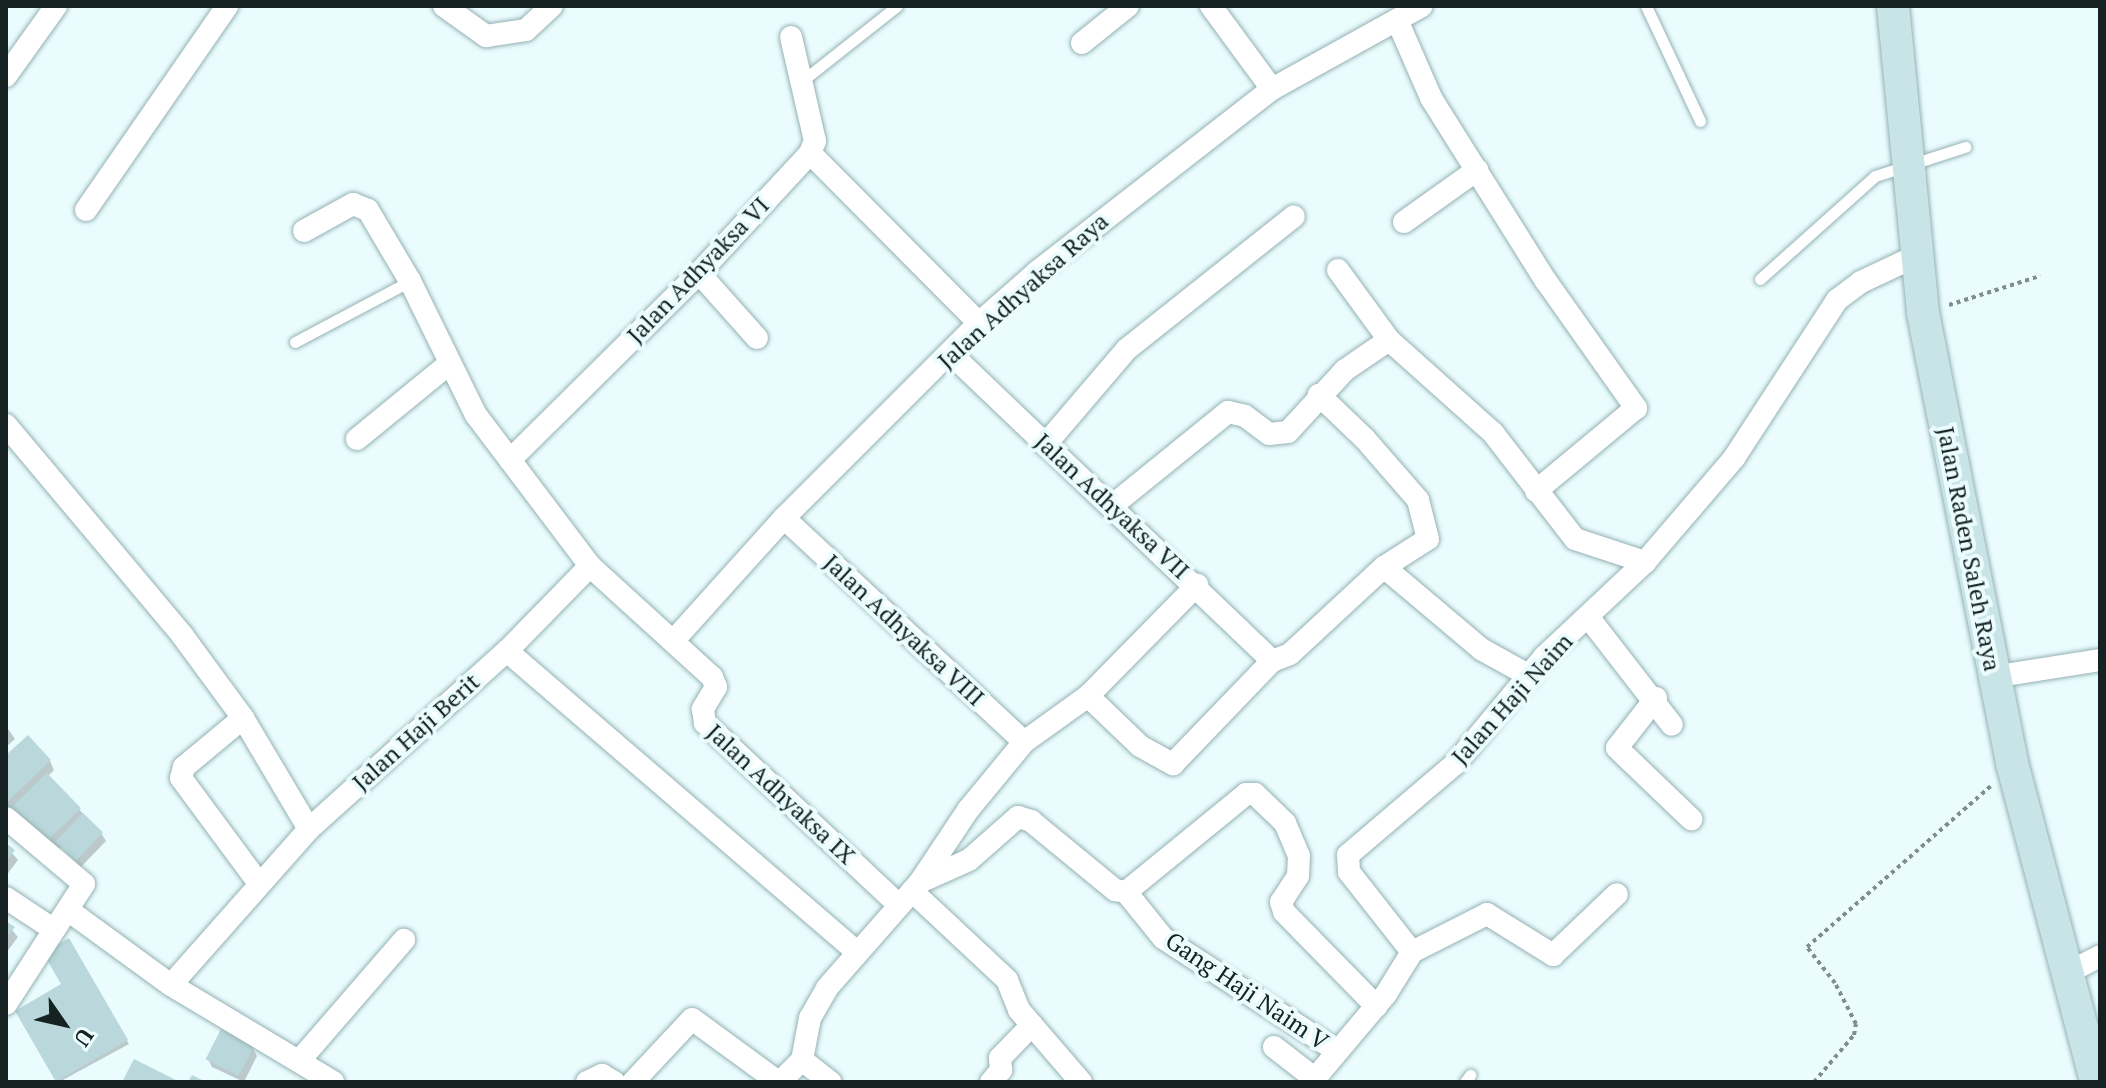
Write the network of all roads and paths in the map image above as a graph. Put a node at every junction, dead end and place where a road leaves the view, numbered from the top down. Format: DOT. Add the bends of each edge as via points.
graph roads {
  1 [pos="56,6"];
  2 [pos="227,6"];
  3 [pos="444,6"];
  4 [pos="552,6"];
  5 [pos="897,6"];
  6 [pos="1128,6"];
  7 [pos="1211,6"];
  8 [pos="1422,6"];
  9 [pos="1646,6"];
  10 [pos="1893,6"];
  11 [pos="1397,20"];
  12 [pos="791,37"];
  13 [pos="1082,43"];
  14 [pos="6,76"];
  15 [pos="801,82"];
  16 [pos="1272,89"];
  17 [pos="1700,121"];
  18 [pos="1965,147"];
  19 [pos="810,153"];
  20 [pos="1906,165"];
  21 [pos="1477,170"];
  22 [pos="86,210"];
  23 [pos="1294,216"];
  24 [pos="1404,222"];
  25 [pos="304,231"];
  26 [pos="1916,256"];
  27 [pos="1338,270"];
  28 [pos="699,273"];
  29 [pos="2040,276"];
  30 [pos="1760,279"];
  31 [pos="410,281"];
  32 [pos="1923,313"];
  33 [pos="979,323"];
  34 [pos="757,338"];
  35 [pos="1389,340"];
  36 [pos="295,342"];
  37 [pos="950,353"];
  38 [pos="449,364"];
  39 [pos="1319,395"];
  40 [pos="6,425"];
  41 [pos="357,439"];
  42 [pos="1045,445"];
  43 [pos="510,460"];
  44 [pos="1536,491"];
  45 [pos="1113,505"];
  46 [pos="784,518"];
  47 [pos="1645,562"];
  48 [pos="590,566"];
  49 [pos="1384,567"];
  50 [pos="1197,585"];
  51 [pos="1589,618"];
  52 [pos="675,639"];
  53 [pos="507,651"];
  54 [pos="2100,660"];
  55 [pos="1272,661"];
  56 [pos="1530,676"];
  57 [pos="1993,677"];
  58 [pos="1088,696"];
  59 [pos="1656,698"];
  60 [pos="243,718"];
  61 [pos="1672,725"];
  62 [pos="1024,742"];
  63 [pos="1978,799"];
  64 [pos="6,818"];
  65 [pos="1691,819"];
  66 [pos="309,829"];
  67 [pos="258,882"];
  68 [pos="910,892"];
  69 [pos="1126,892"];
  70 [pos="1617,894"];
  71 [pos="6,898"];
  72 [pos="68,910"];
  73 [pos="53,929"];
  74 [pos="404,940"];
  75 [pos="855,950"];
  76 [pos="1412,952"];
  77 [pos="2100,956"];
  78 [pos="2065,974"];
  79 [pos="171,985"];
  80 [pos="6,1004"];
  81 [pos="1376,1006"];
  82 [pos="1032,1025"];
  83 [pos="1274,1047"];
  84 [pos="1337,1051"];
  85 [pos="300,1060"];
  86 [pos="802,1060"];
  87 [pos="1313,1080"];
  88 [pos="333,1082"];
  89 [pos="587,1082"];
  90 [pos="614,1082"];
  91 [pos="633,1082"];
  92 [pos="779,1082"];
  93 [pos="830,1082"];
  94 [pos="991,1082"];
  95 [pos="1081,1082"];
  96 [pos="1814,1082"];
  97 [pos="2096,1082"];
  1 -- 14 [label="street"];
  2 -- 22 [label="street"];
  3 -- 4 [label="street" via="486,36 526,30"];
  5 -- 15 [label="lane"];
  6 -- 13 [label="street"];
  7 -- 16 [label="street"];
  8 -- 11 [label="street, Jalan Adhyaksa Raya"];
  9 -- 17 [label="lane"];
  10 -- 20 [label="main road, Jalan Raden Saleh Raya"];
  11 -- 16 [label="street, Jalan Adhyaksa Raya"];
  11 -- 21 [label="street" via="1431,98"];
  12 -- 15 [label="street"];
  15 -- 19 [label="street" via="815,141"];
  16 -- 33 [label="street, Jalan Adhyaksa Raya" via="1190,148"];
  18 -- 20 [label="lane"];
  19 -- 28 [label="street, Jalan Adhyaksa VI"];
  19 -- 33 [label="street"];
  20 -- 26 [label="main road, Jalan Raden Saleh Raya"];
  20 -- 30 [label="lane" via="1875,176 1852,193"];
  21 -- 24 [label="street"];
  21 -- 44 [label="street" via="1636,408"];
  23 -- 42 [label="street" via="1127,349"];
  25 -- 31 [label="street" via="359,203"];
  26 -- 32 [label="main road, Jalan Raden Saleh Raya"];
  26 -- 47 [label="street, Jalan Haji Naim" via="1861,282 1823,316 1734,458"];
  27 -- 35 [label="street"];
  28 -- 34 [label="street"];
  28 -- 43 [label="street, Jalan Adhyaksa VI"];
  29 -- 32 [label="path"];
  31 -- 36 [label="lane"];
  31 -- 38 [label="street"];
  32 -- 57 [label="main road, Jalan Raden Saleh Raya"];
  33 -- 37 [label="street, Jalan Adhyaksa Raya"];
  35 -- 39 [label="street" via="1370,349"];
  35 -- 44 [label="street" via="1493,433"];
  37 -- 42 [label="street, Jalan Adhyaksa VII"];
  37 -- 46 [label="street, Jalan Adhyaksa Raya"];
  38 -- 41 [label="street"];
  38 -- 43 [label="street" via="476,415"];
  39 -- 45 [label="street" via="1279,436 1258,429 1245,416 1220,416"];
  39 -- 49 [label="street" via="1418,500 1430,536"];
  40 -- 60 [label="street" via="182,635"];
  42 -- 45 [label="street, Jalan Adhyaksa VII"];
  43 -- 48 [label="street"];
  44 -- 47 [label="street" via="1575,539"];
  45 -- 50 [label="street, Jalan Adhyaksa VII"];
  46 -- 52 [label="street, Jalan Adhyaksa Raya"];
  46 -- 62 [label="street, Jalan Adhyaksa VIII"];
  47 -- 51 [label="street, Jalan Haji Naim"];
  48 -- 52 [label="street"];
  48 -- 53 [label="street, Jalan Haji Berit"];
  49 -- 55 [label="street" via="1290,654"];
  49 -- 56 [label="street" via="1481,649"];
  50 -- 55 [label="street, Jalan Adhyaksa VII"];
  50 -- 58 [label="street"];
  51 -- 56 [label="street, Jalan Haji Naim"];
  51 -- 59 [label="street"];
  52 -- 68 [label="street, Jalan Adhyaksa IX" via="716,687 703,709 705,723"];
  53 -- 66 [label="street, Jalan Haji Berit"];
  53 -- 75 [label="street"];
  54 -- 57 [label="street"];
  55 -- 58 [label="street" via="1173,764 1140,746"];
  56 -- 76 [label="street, Jalan Haji Naim" via="1455,764 1345,861"];
  57 -- 78 [label="main road, Jalan Raden Saleh Raya"];
  58 -- 62 [label="street"];
  59 -- 61 [label="street"];
  59 -- 65 [label="street" via="1617,748"];
  60 -- 66 [label="street"];
  60 -- 67 [label="street" via="184,767 181,778"];
  62 -- 68 [label="street"];
  63 -- 96 [label="path" via="1807,947 1835,983 1856,1024 1854,1035"];
  64 -- 72 [label="street" via="84,884"];
  66 -- 67 [label="street, Jalan Haji Berit"];
  67 -- 79 [label="street, Jalan Haji Berit"];
  68 -- 69 [label="street, Gang Haji Naim V" via="969,860 1018,817 1031,821 1115,890"];
  68 -- 75 [label="street"];
  68 -- 82 [label="street" via="1007,980 1019,1010"];
  69 -- 81 [label="street" via="1246,794 1255,794 1285,823 1299,856 1298,876 1281,902 1284,912"];
  69 -- 84 [label="street, Gang Haji Naim V" via="1163,938"];
  70 -- 76 [label="street" via="1553,955 1487,914"];
  71 -- 73 [label="street"];
  72 -- 73 [label="street"];
  72 -- 79 [label="street"];
  73 -- 80 [label="street"];
  74 -- 85 [label="street"];
  75 -- 86 [label="street" via="810,1018"];
  76 -- 81 [label="street"];
  77 -- 78 [label="street"];
  78 -- 97 [label="main road, Jalan Raden Saleh Raya"];
  79 -- 85 [label="street"];
  81 -- 84 [label="street"];
  82 -- 94 [label="street" via="1000,1058 1001,1070"];
  82 -- 95 [label="street"];
  83 -- 87 [label="street"];
  84 -- 87 [label="street"];
  85 -- 88 [label="street"];
  86 -- 92 [label="street"];
  86 -- 93 [label="street"];
  89 -- 90 [label="street" via="597,1075"];
  91 -- 92 [label="street" via="692,1019"];
}
